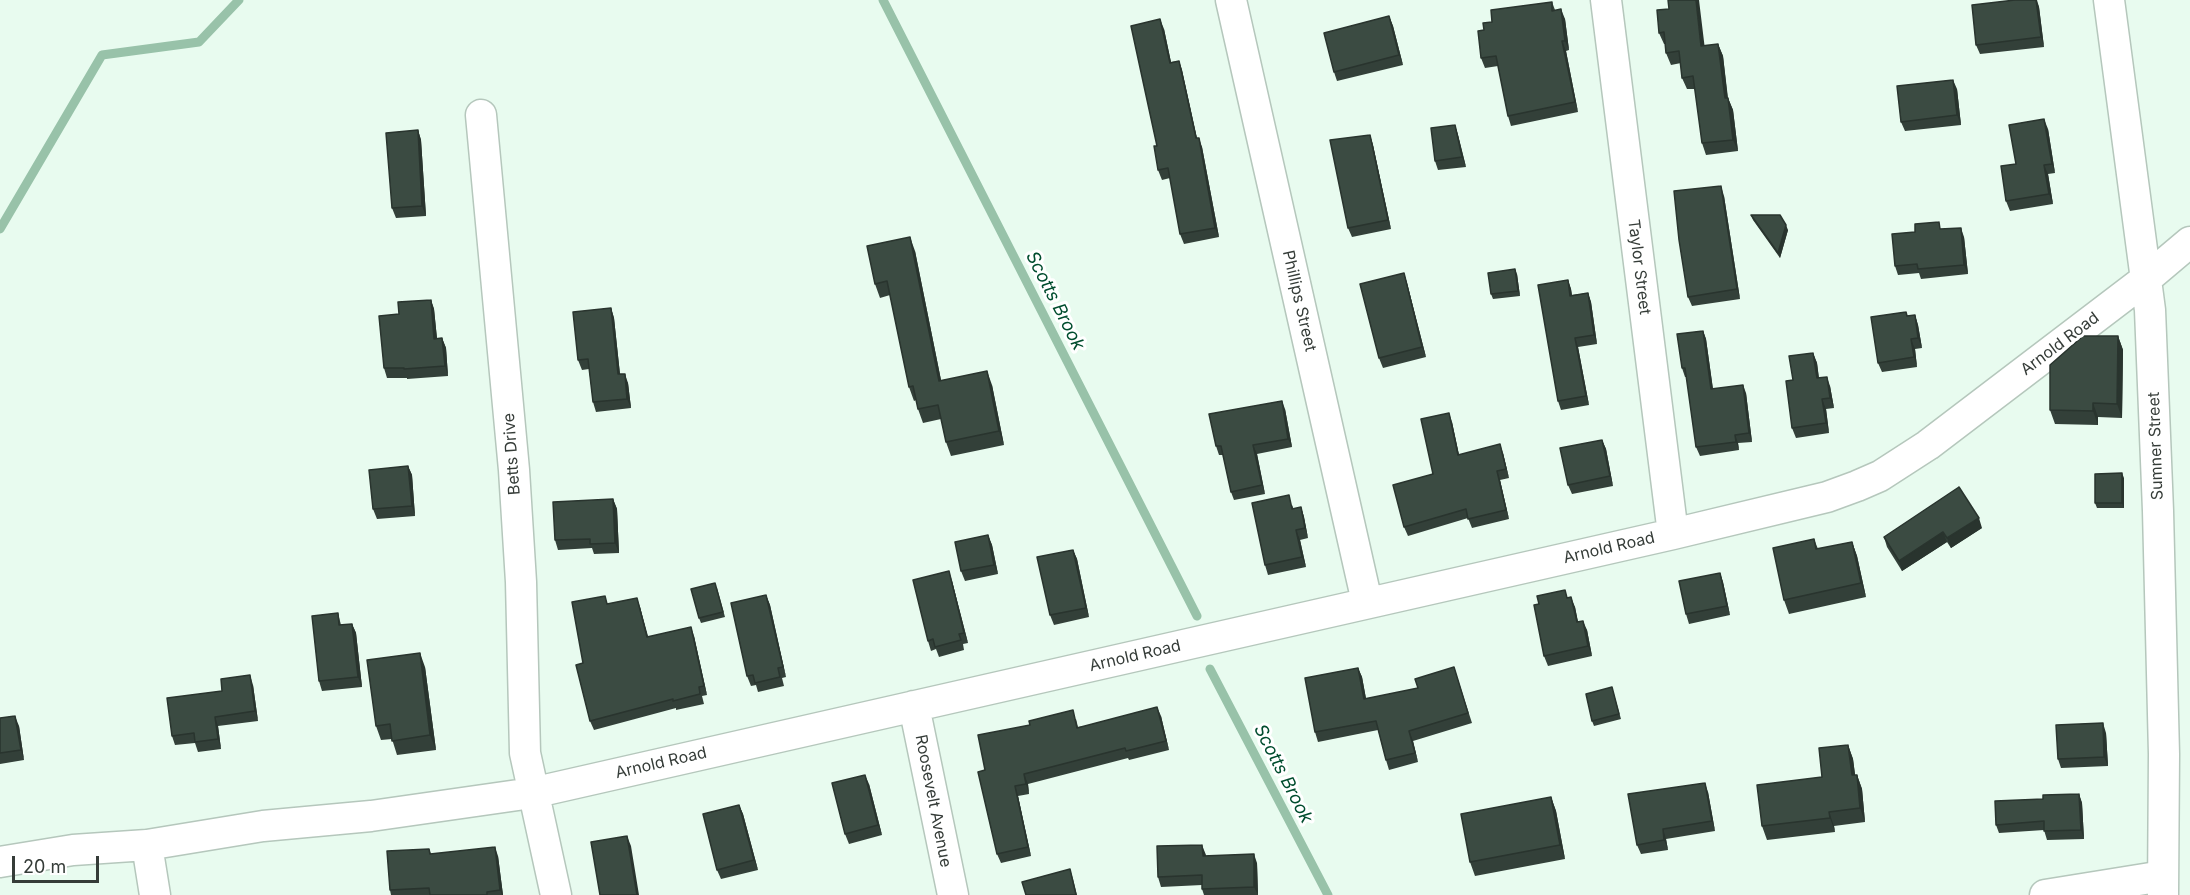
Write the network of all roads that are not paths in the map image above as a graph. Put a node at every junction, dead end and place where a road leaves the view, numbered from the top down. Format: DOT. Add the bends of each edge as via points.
graph roads {
  1 [pos="1231,0"];
  2 [pos="1606,0"];
  3 [pos="2109,0"];
  4 [pos="480,115"];
  5 [pos="2190,242"];
  6 [pos="2146,279"];
  7 [pos="1673,534"];
  8 [pos="1367,602"];
  9 [pos="914,706"];
  10 [pos="532,793"];
  11 [pos="147,844"];
  12 [pos="0,862"];
  13 [pos="2163,885"];
  14 [pos="155,895"];
  15 [pos="556,895"];
  16 [pos="952,895"];
  17 [pos="2045,895"];
  1 -- 8 [label="street, Phillips Street"];
  2 -- 7 [label="street, Taylor Street"];
  3 -- 6 [label="street, Sumner Street"];
  4 -- 10 [label="street, Betts Drive" via="514,470 525,753"];
  5 -- 6 [label="street, Arnold Road"];
  6 -- 7 [label="street, Arnold Road" via="1928,445 1880,476 1827,497"];
  6 -- 13 [label="street, Sumner Street" via="2158,511"];
  7 -- 8 [label="street, Arnold Road"];
  8 -- 9 [label="street, Arnold Road"];
  9 -- 10 [label="street, Arnold Road"];
  9 -- 16 [label="street, Roosevelt Avenue"];
  10 -- 11 [label="street, Arnold Road"];
  10 -- 15 [label="street, Betts Drive"];
  11 -- 12 [label="street, Arnold Road" via="73,850"];
  11 -- 14 [label="street"];
  13 -- 17 [label="street"];
}
